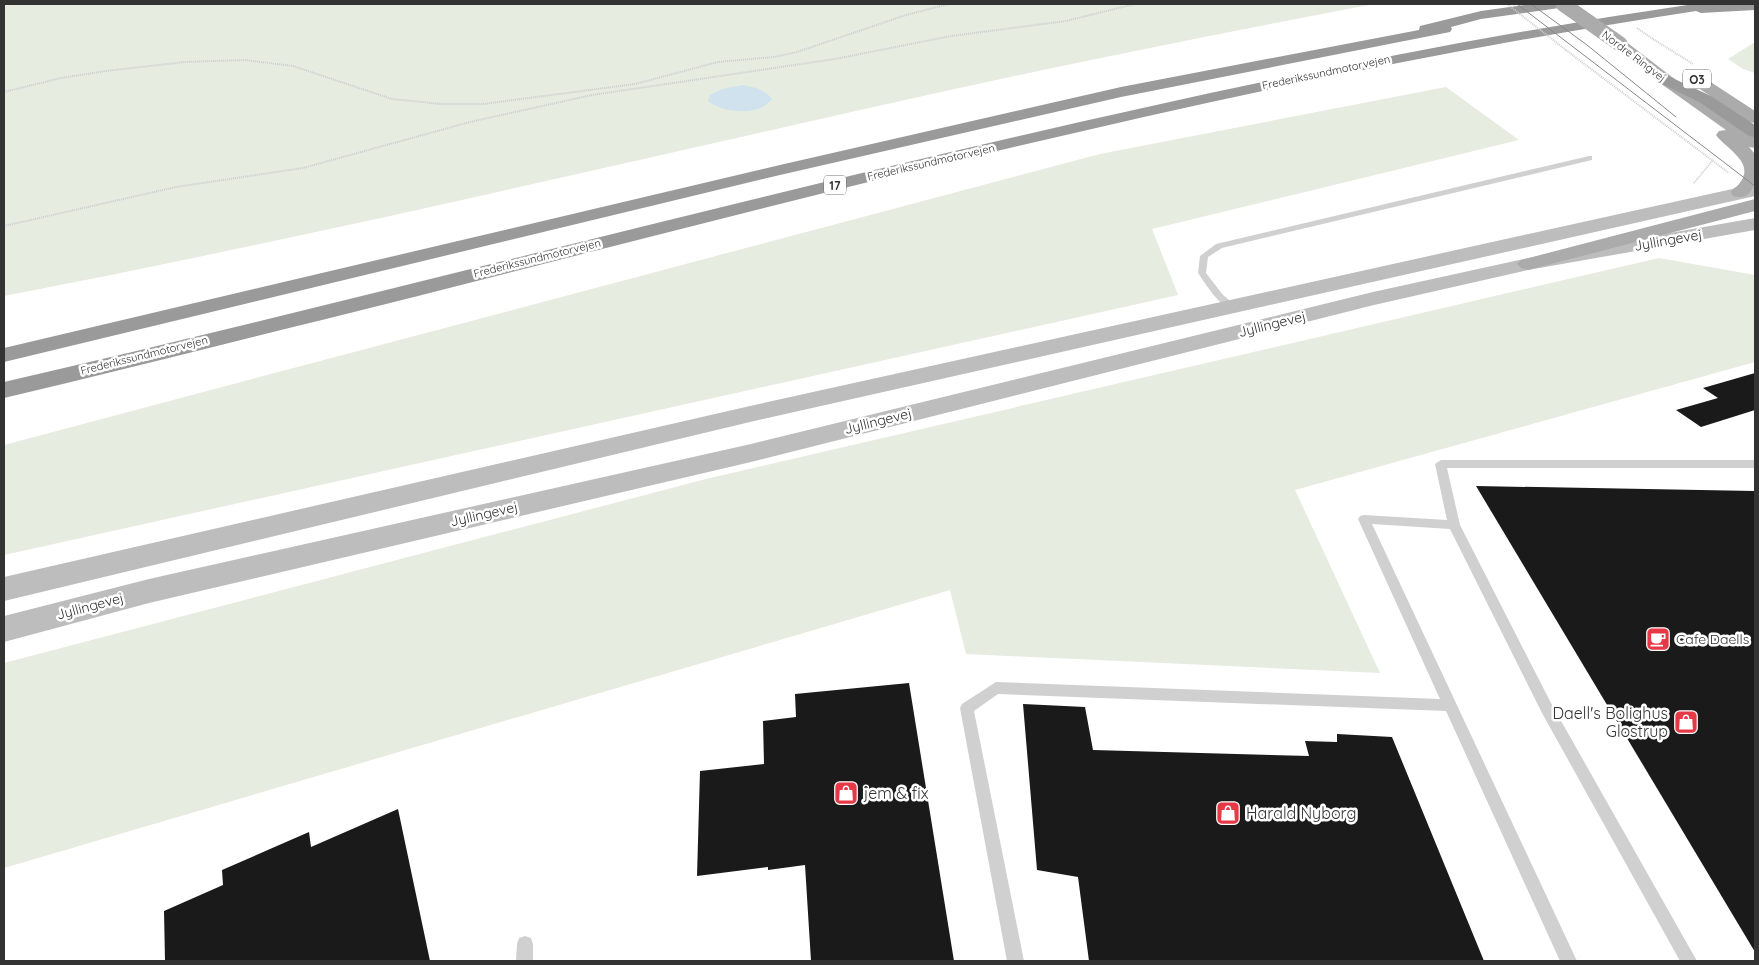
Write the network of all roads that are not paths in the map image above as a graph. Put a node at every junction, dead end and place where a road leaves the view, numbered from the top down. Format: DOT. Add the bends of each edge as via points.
graph roads {
  1 [pos="1559,4"];
  2 [pos="1563,4"];
  3 [pos="1584,4"];
  4 [pos="1607,4"];
  5 [pos="1719,4"];
  6 [pos="1755,6"];
  7 [pos="1672,10"];
  8 [pos="1406,36"];
  9 [pos="1654,51"];
  10 [pos="1685,72"];
  11 [pos="1666,80"];
  12 [pos="1755,118"];
  13 [pos="1755,132"];
  14 [pos="1755,143"];
  15 [pos="1589,158"];
  16 [pos="1750,193"];
  17 [pos="1755,224"];
  18 [pos="1528,264"];
  19 [pos="1231,306"];
  20 [pos="4,355"];
  21 [pos="4,390"];
  22 [pos="1755,464"];
  23 [pos="1454,525"];
  24 [pos="4,589"];
  25 [pos="4,629"];
  26 [pos="1450,704"];
  27 [pos="1015,961"];
  28 [pos="1569,961"];
  29 [pos="1688,961"];
  1 -- 8 [label="highway" via="1481,15 1434,25"];
  2 -- 11 [label="main road, Nordre Ringvej / O3, bridge"];
  3 -- 9 [label="main road, Nordre Ringvej"];
  4 -- 8 [label="highway, Frederikssundmotorvejen / 17"];
  5 -- 7 [label="highway, Frederikssundmotorvejen / 17"];
  6 -- 7 [label="highway"];
  7 -- 21 [label="highway, Frederikssundmotorvejen / 17" via="1439,49 1125,116"];
  8 -- 20 [label="highway, Frederikssundmotorvejen / 17" via="1121,92"];
  10 -- 12 [label="main road, Nordre Ringvej / O3"];
  11 -- 13 [label="highway" via="1705,99"];
  11 -- 14 [label="main road, Nordre Ringvej / O3"];
  11 -- 16 [label="main road" via="1686,107 1749,156 1754,165"];
  15 -- 19 [label="lane" via="1219,246 1204,256 1202,273"];
  16 -- 18 [label="main road"];
  16 -- 19 [label="street, Jyllingevej"];
  17 -- 18 [label="street, Jyllingevej"];
  18 -- 25 [label="street, Jyllingevej" via="1373,299 751,453 149,591"];
  19 -- 24 [label="street, Jyllingevej" via="750,414"];
  22 -- 23 [label="lane" via="1441,464"];
  23 -- 26 [label="lane" via="1364,519"];
  23 -- 29 [label="lane" via="1547,708"];
  26 -- 27 [label="lane" via="996,688 967,708"];
  26 -- 28 [label="lane"];
}
